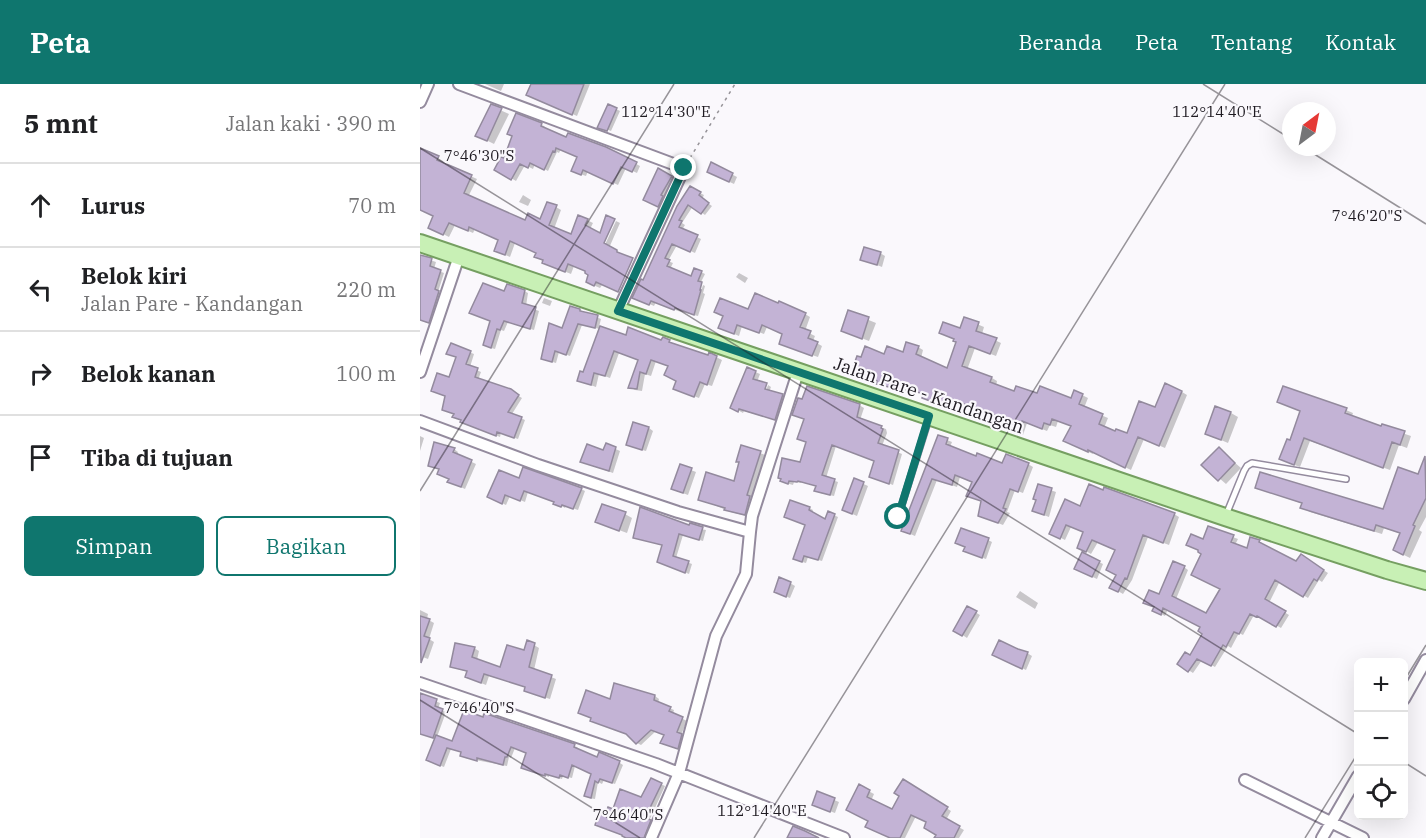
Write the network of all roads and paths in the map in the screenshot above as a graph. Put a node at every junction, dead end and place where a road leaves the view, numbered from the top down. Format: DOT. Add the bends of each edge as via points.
graph roads {
  1 [pos="428,84"];
  2 [pos="459,84"];
  3 [pos="735,84"];
  4 [pos="420,102"];
  5 [pos="684,168"];
  6 [pos="420,243"];
  7 [pos="459,256"];
  8 [pos="618,311"];
  9 [pos="420,372"];
  10 [pos="798,372"];
  11 [pos="929,416"];
  12 [pos="420,421"];
  13 [pos="1346,479"];
  14 [pos="898,517"];
  15 [pos="1225,517"];
  16 [pos="750,532"];
  17 [pos="1426,581"];
  18 [pos="1426,660"];
  19 [pos="420,683"];
  20 [pos="1408,692"];
  21 [pos="679,773"];
  22 [pos="1245,780"];
  23 [pos="1354,785"];
  24 [pos="1332,822"];
  25 [pos="651,838"];
  26 [pos="844,838"];
  27 [pos="1322,838"];
  28 [pos="1363,838"];
  1 -- 4 [label="street"];
  2 -- 5 [label="street"];
  3 -- 5 [label="path"];
  5 -- 8 [label="street"];
  6 -- 7 [label="main road, Jalan Pare - Kandangan"];
  7 -- 8 [label="main road, Jalan Pare - Kandangan"];
  7 -- 9 [label="street"];
  8 -- 10 [label="main road, Jalan Pare - Kandangan"];
  10 -- 11 [label="main road, Jalan Pare - Kandangan"];
  10 -- 16 [label="street"];
  11 -- 14 [label="lane"];
  11 -- 15 [label="main road, Jalan Pare - Kandangan"];
  12 -- 16 [label="street" via="538,465"];
  13 -- 15 [label="lane" via="1252,463 1244,471"];
  15 -- 17 [label="main road, Jalan Pare - Kandangan"];
  16 -- 21 [label="street" via="746,574 716,636"];
  18 -- 20 [label="street"];
  19 -- 21 [label="street"];
  21 -- 25 [label="street"];
  21 -- 26 [label="street"];
  22 -- 24 [label="street"];
  23 -- 24 [label="street"];
  24 -- 27 [label="street"];
  24 -- 28 [label="street"];
}
